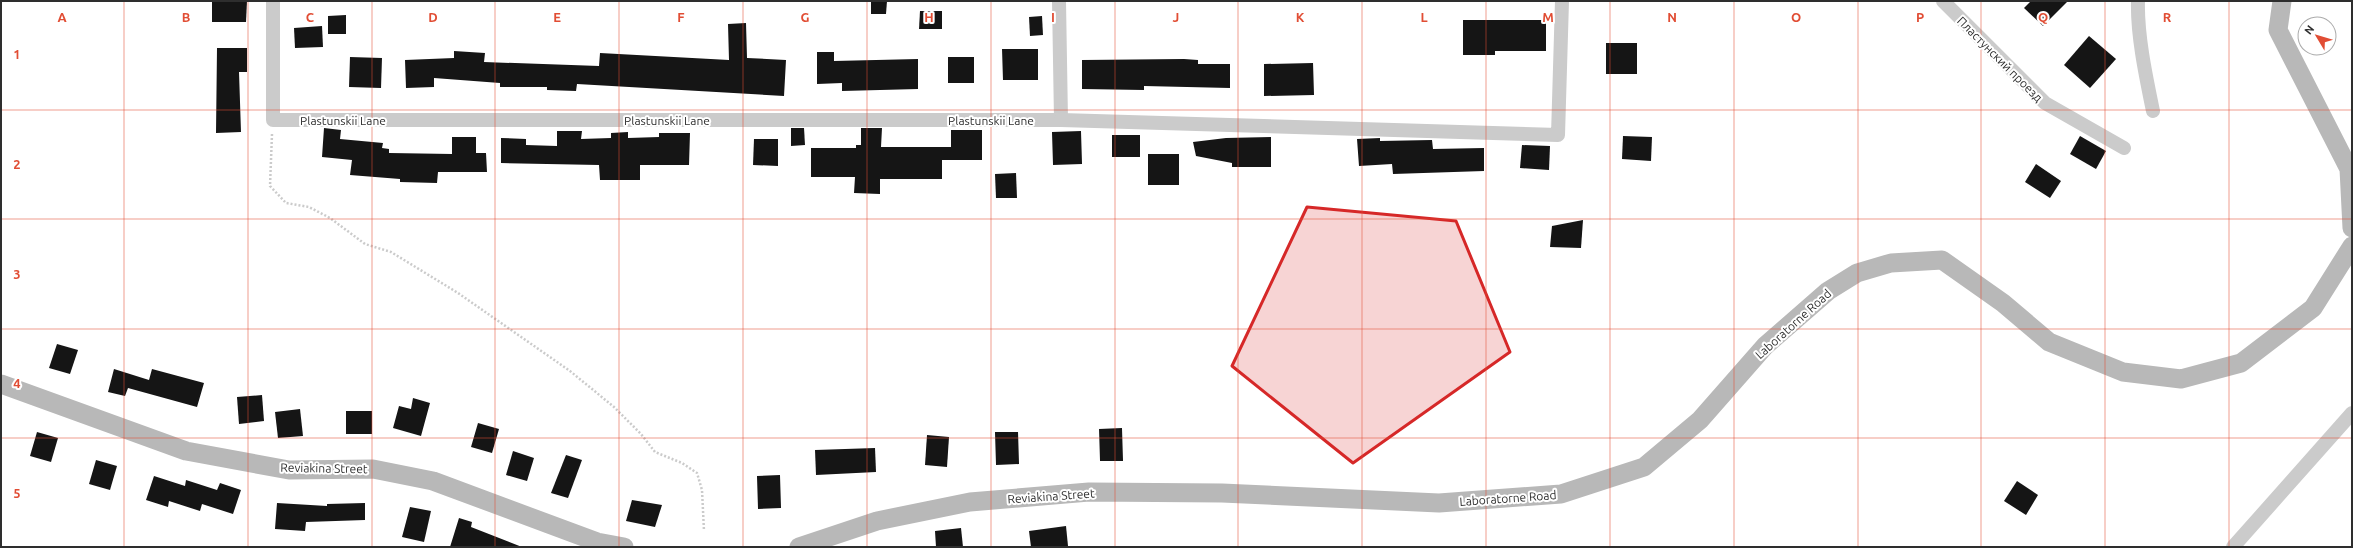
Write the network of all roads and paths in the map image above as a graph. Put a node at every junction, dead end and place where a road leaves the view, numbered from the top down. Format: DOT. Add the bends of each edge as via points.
graph roads {
  1 [pos="273,1"];
  2 [pos="1059,1"];
  3 [pos="1562,1"];
  4 [pos="1943,1"];
  5 [pos="2138,1"];
  6 [pos="2282,1"];
  7 [pos="2153,111"];
  8 [pos="274,120"];
  9 [pos="1061,120"];
  10 [pos="2124,148"];
  11 [pos="2352,228"];
  12 [pos="2352,246"];
  13 [pos="1,384"];
  14 [pos="2352,413"];
  15 [pos="1308,498"];
  16 [pos="704,531"];
  17 [pos="624,547"];
  18 [pos="799,547"];
  19 [pos="2234,547"];
  1 -- 8 [label="street"];
  2 -- 9 [label="street"];
  3 -- 9 [label="street, Plastunskii Lane" via="1558,135"];
  4 -- 10 [label="street, Пластунский проезд" via="2045,103"];
  5 -- 7 [label="street" via="2137,15"];
  6 -- 11 [label="main road" via="2278,30 2349,169"];
  8 -- 9 [label="street, Plastunskii Lane"];
  8 -- 16 [label="path" via="270,186 286,203 309,207 330,218 365,244 391,252 458,293 570,371 614,407 641,434 654,452 697,473 702,490"];
  12 -- 15 [label="main road, Laboratorne Road" via="2313,308 2241,362 2181,379 2123,372 2049,342 2003,303 1942,260 1891,263 1857,273 1828,291 1766,346 1700,420 1644,467 1561,494 1439,503"];
  13 -- 17 [label="main road, Reviakina Street" via="186,451 289,470 373,469 433,481 596,542"];
  14 -- 19 [label="street"];
  15 -- 18 [label="main road, Reviakina Street" via="1222,493 1089,492 970,502 877,521"];
}
